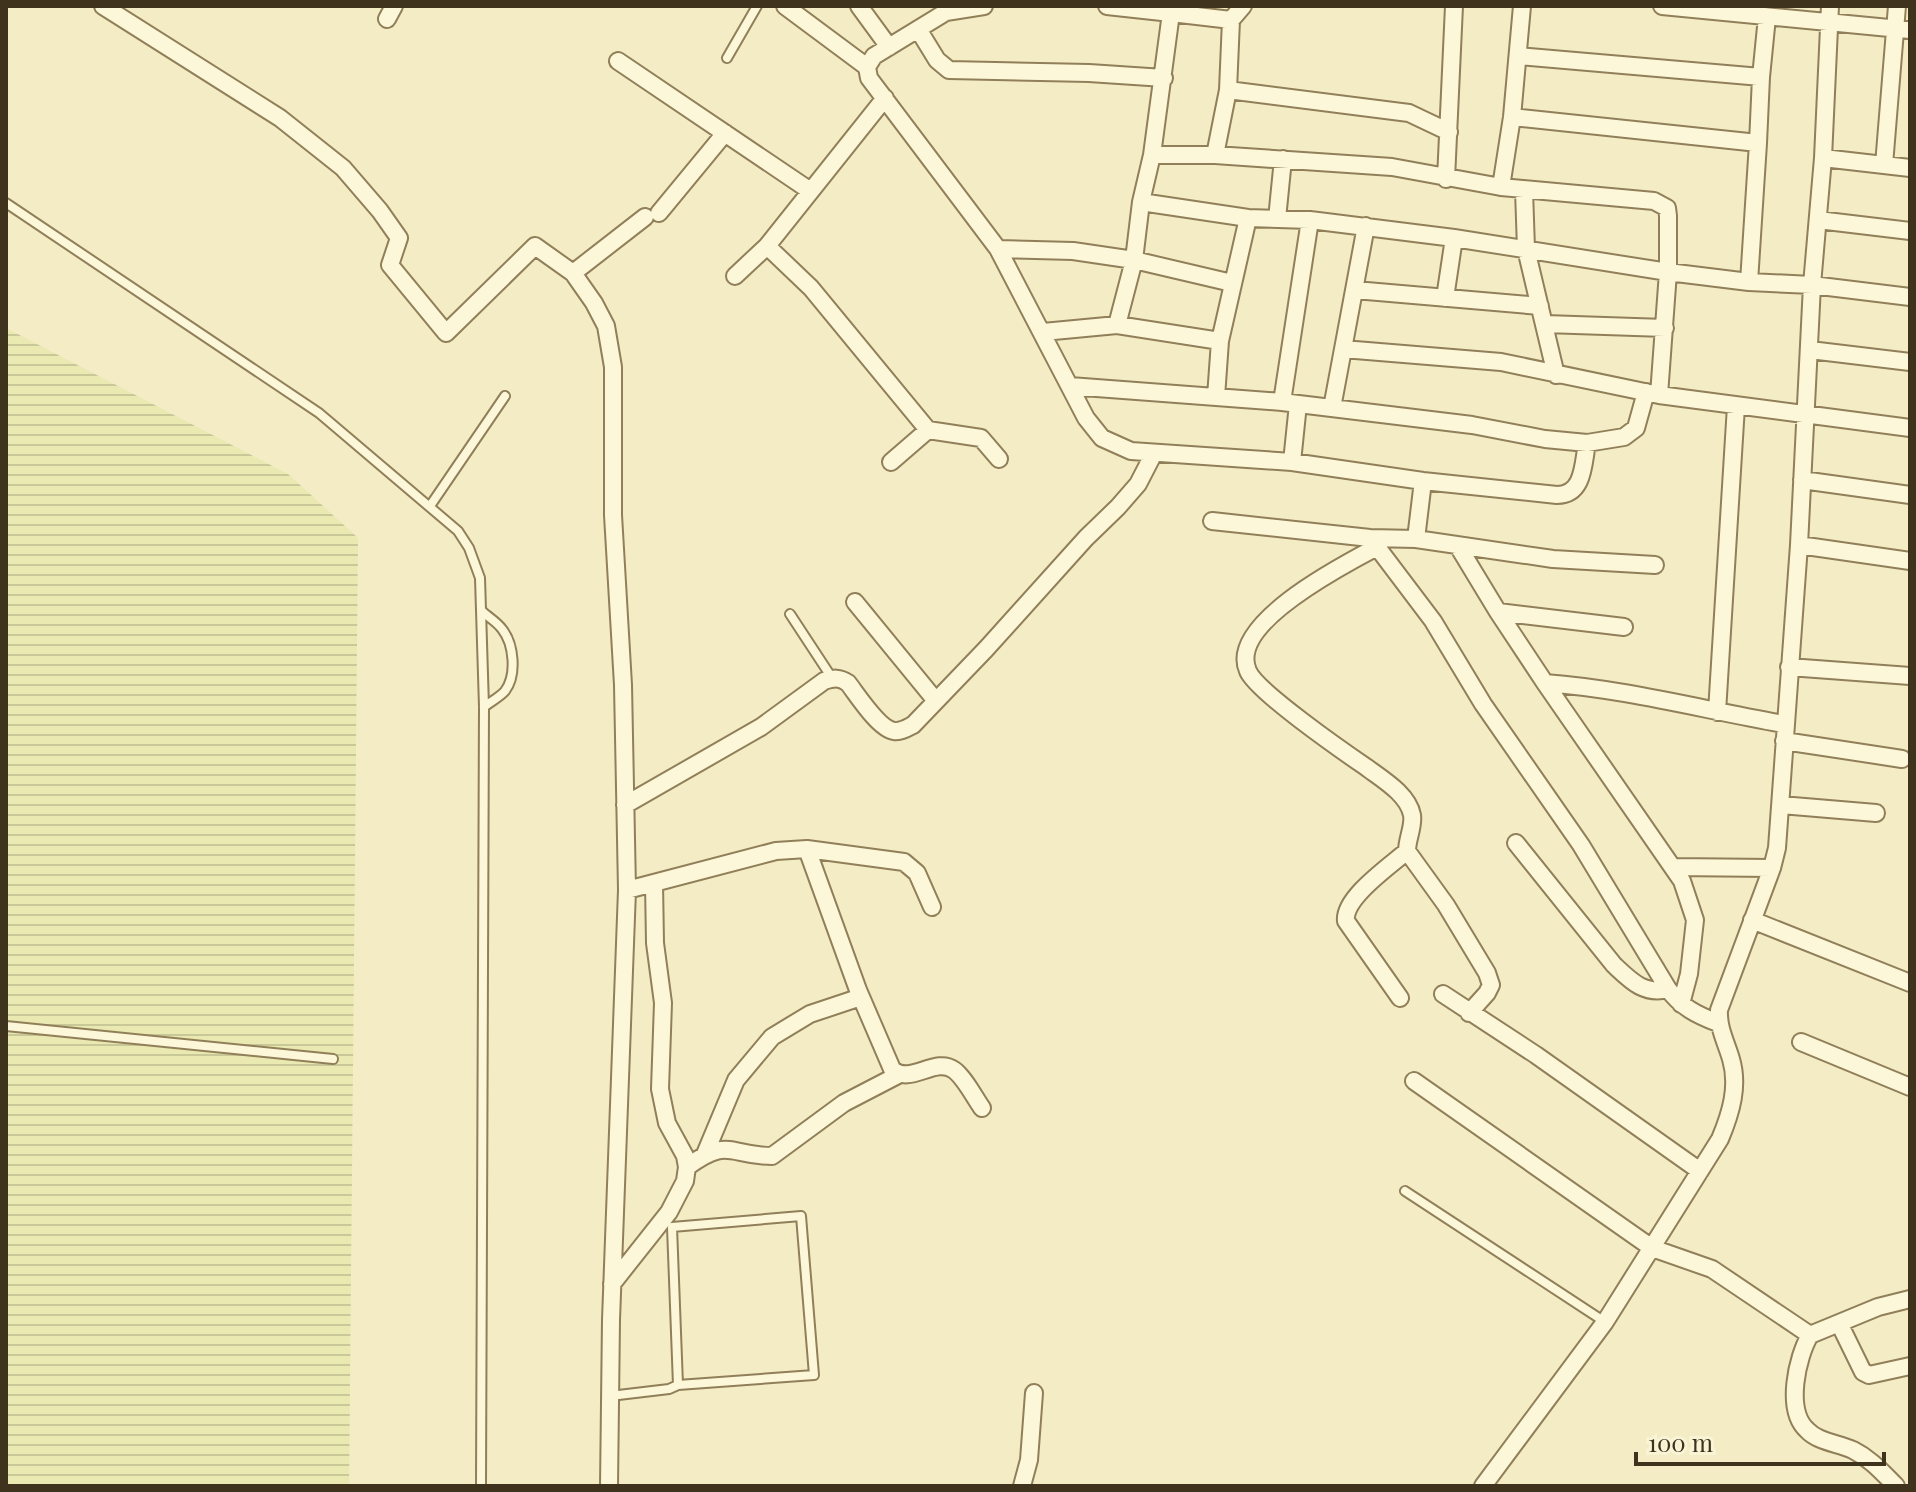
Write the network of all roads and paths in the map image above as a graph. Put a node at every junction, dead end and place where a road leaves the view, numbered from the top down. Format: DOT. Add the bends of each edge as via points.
graph roads {
  1 [pos="103,6"];
  2 [pos="757,6"];
  3 [pos="785,6"];
  4 [pos="859,6"];
  5 [pos="984,6"];
  6 [pos="1107,6"];
  7 [pos="1243,6"];
  8 [pos="1454,6"];
  9 [pos="1522,6"];
  10 [pos="1662,6"];
  11 [pos="1897,6"];
  12 [pos="964,8"];
  13 [pos="944,9"];
  14 [pos="1171,13"];
  15 [pos="1830,14"];
  16 [pos="1767,17"];
  17 [pos="1231,20"];
  18 [pos="918,29"];
  19 [pos="1902,29"];
  20 [pos="889,47"];
  21 [pos="1518,56"];
  22 [pos="727,58"];
  23 [pos="618,61"];
  24 [pos="867,67"];
  25 [pos="1761,77"];
  26 [pos="1164,78"];
  27 [pos="1228,90"];
  28 [pos="885,98"];
  29 [pos="1512,117"];
  30 [pos="1449,132"];
  31 [pos="725,133"];
  32 [pos="1758,143"];
  33 [pos="1152,155"];
  34 [pos="1215,155"];
  35 [pos="1823,158"];
  36 [pos="1283,159"];
  37 [pos="1884,165"];
  38 [pos="1910,168"];
  39 [pos="1446,179"];
  40 [pos="1501,187"];
  41 [pos="809,190"];
  42 [pos="1524,190"];
  43 [pos="1141,202"];
  44 [pos="6,203"];
  45 [pos="1248,218"];
  46 [pos="1277,219"];
  47 [pos="1310,220"];
  48 [pos="1818,220"];
  49 [pos="1366,226"];
  50 [pos="1910,231"];
  51 [pos="1454,238"];
  52 [pos="767,246"];
  53 [pos="998,249"];
  54 [pos="1526,249"];
  55 [pos="1134,260"];
  56 [pos="1668,272"];
  57 [pos="573,273"];
  58 [pos="735,276"];
  59 [pos="1749,282"];
  60 [pos="1232,283"];
  61 [pos="1812,285"];
  62 [pos="1355,290"];
  63 [pos="1910,297"];
  64 [pos="1445,298"];
  65 [pos="1540,306"];
  66 [pos="1545,324"];
  67 [pos="1117,325"];
  68 [pos="1665,328"];
  69 [pos="1043,332"];
  70 [pos="1220,341"];
  71 [pos="1343,349"];
  72 [pos="1810,350"];
  73 [pos="1910,362"];
  74 [pos="1556,375"];
  75 [pos="1070,386"];
  76 [pos="1652,394"];
  77 [pos="505,396"];
  78 [pos="1216,397"];
  79 [pos="1290,403"];
  80 [pos="1736,406"];
  81 [pos="1332,408"];
  82 [pos="1805,415"];
  83 [pos="1910,428"];
  84 [pos="928,430"];
  85 [pos="1587,443"];
  86 [pos="1154,453"];
  87 [pos="999,459"];
  88 [pos="891,462"];
  89 [pos="1292,462"];
  90 [pos="1802,480"];
  91 [pos="1423,481"];
  92 [pos="1910,495"];
  93 [pos="430,506"];
  94 [pos="1212,521"];
  95 [pos="1416,539"];
  96 [pos="1374,542"];
  97 [pos="1799,545"];
  98 [pos="1458,546"];
  99 [pos="1910,561"];
  100 [pos="1655,565"];
  101 [pos="855,602"];
  102 [pos="482,611"];
  103 [pos="1498,612"];
  104 [pos="790,614"];
  105 [pos="1624,627"];
  106 [pos="1789,667"];
  107 [pos="1910,676"];
  108 [pos="832,678"];
  109 [pos="1545,683"];
  110 [pos="936,701"];
  111 [pos="484,707"];
  112 [pos="1717,712"];
  113 [pos="1784,732"];
  114 [pos="1902,759"];
  115 [pos="625,805"];
  116 [pos="1781,805"];
  117 [pos="1876,813"];
  118 [pos="1516,843"];
  119 [pos="807,849"];
  120 [pos="1407,851"];
  121 [pos="1673,867"];
  122 [pos="1772,868"];
  123 [pos="654,883"];
  124 [pos="627,890"];
  125 [pos="932,907"];
  126 [pos="1752,920"];
  127 [pos="1910,983"];
  128 [pos="1668,989"];
  129 [pos="1443,994"];
  130 [pos="861,997"];
  131 [pos="1400,998"];
  132 [pos="1681,1004"];
  133 [pos="1469,1013"];
  134 [pos="1718,1023"];
  135 [pos="6,1026"];
  136 [pos="1801,1042"];
  137 [pos="333,1059"];
  138 [pos="898,1075"];
  139 [pos="1414,1081"];
  140 [pos="1910,1087"];
  141 [pos="982,1108"];
  142 [pos="705,1154"];
  143 [pos="687,1167"];
  144 [pos="1700,1171"];
  145 [pos="1405,1191"];
  146 [pos="1652,1248"];
  147 [pos="612,1284"];
  148 [pos="1910,1299"];
  149 [pos="1605,1322"];
  150 [pos="1839,1323"];
  151 [pos="1810,1335"];
  152 [pos="1910,1366"];
  153 [pos="678,1385"];
  154 [pos="1034,1393"];
  155 [pos="610,1396"];
  156 [pos="481,1486"];
  157 [pos="609,1486"];
  158 [pos="1022,1486"];
  159 [pos="1483,1486"];
  160 [pos="1896,1486"];
  1 -- 57 [label="street" via="280,118 343,168 399,238 390,265 446,333 535,246"];
  2 -- 22 [label="lane"];
  3 -- 24 [label="street"];
  4 -- 20 [label="street"];
  5 -- 12 [label="street"];
  6 -- 14 [label="street"];
  7 -- 17 [label="street"];
  8 -- 30 [label="street"];
  9 -- 21 [label="street"];
  10 -- 16 [label="street"];
  11 -- 19 [label="street"];
  12 -- 13 [label="street"];
  13 -- 18 [label="street"];
  14 -- 17 [label="street"];
  14 -- 26 [label="street"];
  15 -- 16 [label="street"];
  15 -- 19 [label="street"];
  15 -- 35 [label="street"];
  16 -- 25 [label="street"];
  17 -- 27 [label="street"];
  18 -- 20 [label="street"];
  18 -- 26 [label="street" via="949,70"];
  19 -- 37 [label="street"];
  20 -- 24 [label="street"];
  21 -- 25 [label="street"];
  21 -- 29 [label="street"];
  23 -- 31 [label="street"];
  24 -- 28 [label="street"];
  25 -- 32 [label="street"];
  26 -- 33 [label="street"];
  27 -- 30 [label="street" via="1409,113"];
  27 -- 34 [label="street"];
  28 -- 41 [label="street"];
  28 -- 53 [label="street"];
  29 -- 32 [label="street"];
  29 -- 40 [label="street"];
  30 -- 39 [label="street"];
  31 -- 41 [label="street"];
  31 -- 57 [label="street" via="652,215"];
  32 -- 59 [label="street"];
  33 -- 34 [label="street"];
  33 -- 43 [label="street"];
  34 -- 36 [label="street"];
  35 -- 37 [label="street"];
  35 -- 48 [label="street"];
  36 -- 39 [label="street" via="1392,167"];
  36 -- 46 [label="street"];
  37 -- 38 [label="street"];
  39 -- 40 [label="street"];
  40 -- 42 [label="street"];
  41 -- 52 [label="street"];
  42 -- 54 [label="street"];
  42 -- 56 [label="street" via="1661,204 1668,216"];
  43 -- 45 [label="street"];
  43 -- 55 [label="street"];
  44 -- 93 [label="lane" via="319,413"];
  45 -- 46 [label="street"];
  45 -- 60 [label="street"];
  46 -- 47 [label="street"];
  47 -- 49 [label="street"];
  47 -- 79 [label="street"];
  48 -- 50 [label="street"];
  48 -- 61 [label="street"];
  49 -- 51 [label="street"];
  49 -- 62 [label="street"];
  51 -- 54 [label="street"];
  51 -- 64 [label="street"];
  52 -- 58 [label="street"];
  52 -- 84 [label="street" via="811,288"];
  53 -- 55 [label="street" via="1073,251"];
  53 -- 69 [label="street"];
  54 -- 56 [label="street"];
  54 -- 65 [label="street"];
  55 -- 60 [label="street"];
  55 -- 67 [label="street"];
  56 -- 59 [label="street"];
  56 -- 68 [label="street"];
  57 -- 115 [label="street" via="606,326 613,367 613,515"];
  59 -- 61 [label="street"];
  60 -- 70 [label="street"];
  61 -- 63 [label="street"];
  61 -- 72 [label="street"];
  62 -- 64 [label="street"];
  62 -- 71 [label="street"];
  64 -- 65 [label="street"];
  65 -- 66 [label="street"];
  66 -- 68 [label="street"];
  66 -- 74 [label="street"];
  67 -- 69 [label="street"];
  67 -- 70 [label="street"];
  68 -- 76 [label="street"];
  69 -- 75 [label="street"];
  70 -- 78 [label="street"];
  71 -- 74 [label="street" via="1501,362"];
  71 -- 81 [label="street"];
  72 -- 73 [label="street"];
  72 -- 82 [label="street"];
  74 -- 76 [label="street"];
  75 -- 78 [label="street"];
  75 -- 86 [label="street" via="1102,438 1131,451"];
  76 -- 80 [label="street"];
  76 -- 85 [label="street" via="1636,428 1624,437"];
  77 -- 93 [label="lane"];
  78 -- 79 [label="street"];
  79 -- 81 [label="street"];
  79 -- 89 [label="street"];
  80 -- 82 [label="street"];
  80 -- 112 [label="street"];
  81 -- 85 [label="street"];
  82 -- 83 [label="street"];
  82 -- 90 [label="street"];
  84 -- 87 [label="street" via="981,438"];
  84 -- 88 [label="street"];
  85 -- 91 [label="street" via="1579,484 1568,495"];
  86 -- 89 [label="street"];
  86 -- 110 [label="street" via="1118,507"];
  89 -- 91 [label="street"];
  90 -- 92 [label="street"];
  90 -- 97 [label="street"];
  91 -- 95 [label="street"];
  93 -- 102 [label="lane" via="469,548 480,578"];
  94 -- 96 [label="street"];
  95 -- 96 [label="street"];
  95 -- 98 [label="street"];
  96 -- 120 [label="street" via="1265,621 1251,639 1246,659 1258,685 1407,803 1412,816"];
  96 -- 128 [label="street" via="1433,621 1508,742 1581,845"];
  97 -- 99 [label="street"];
  97 -- 106 [label="street"];
  98 -- 100 [label="street"];
  98 -- 103 [label="street"];
  101 -- 110 [label="street"];
  102 -- 111 [label="lane"];
  102 -- 111 [label="lane" via="511,644 512,661 505,691"];
  103 -- 105 [label="street"];
  103 -- 109 [label="street"];
  104 -- 108 [label="lane"];
  106 -- 107 [label="street"];
  106 -- 113 [label="street"];
  108 -- 110 [label="street" via="848,683 892,731 913,725"];
  108 -- 115 [label="street" via="761,727"];
  109 -- 112 [label="street" via="1647,696"];
  109 -- 121 [label="street"];
  111 -- 156 [label="lane"];
  112 -- 113 [label="street"];
  113 -- 114 [label="street"];
  113 -- 116 [label="street"];
  115 -- 124 [label="street"];
  116 -- 117 [label="street"];
  116 -- 122 [label="street"];
  118 -- 128 [label="street" via="1614,965 1647,991"];
  119 -- 123 [label="street" via="776,851"];
  119 -- 125 [label="street" via="904,862 917,873"];
  119 -- 130 [label="street"];
  120 -- 131 [label="street" via="1357,896 1345,916"];
  120 -- 133 [label="street" via="1487,973 1491,985"];
  121 -- 122 [label="street"];
  121 -- 132 [label="street" via="1695,920"];
  122 -- 126 [label="street"];
  123 -- 124 [label="street"];
  123 -- 143 [label="street" via="663,1003 660,1089 667,1123"];
  124 -- 147 [label="street"];
  126 -- 127 [label="street"];
  126 -- 134 [label="street"];
  128 -- 132 [label="street"];
  129 -- 133 [label="street"];
  130 -- 138 [label="street"];
  130 -- 142 [label="street" via="810,1014 772,1037 736,1080"];
  132 -- 134 [label="street"];
  133 -- 144 [label="street"];
  134 -- 144 [label="street" via="1732,1063 1734,1090 1725,1127"];
  135 -- 137 [label="lane"];
  136 -- 140 [label="street"];
  138 -- 141 [label="street" via="954,1070"];
  138 -- 142 [label="street" via="844,1103 772,1156 721,1149"];
  139 -- 146 [label="street"];
  142 -- 143 [label="street"];
  143 -- 147 [label="street" via="669,1212"];
  144 -- 146 [label="street"];
  145 -- 149 [label="lane"];
  146 -- 149 [label="street"];
  146 -- 151 [label="street" via="1712,1269"];
  147 -- 155 [label="street"];
  148 -- 150 [label="street"];
  149 -- 159 [label="street"];
  150 -- 151 [label="street"];
  150 -- 152 [label="street" via="1863,1372"];
  151 -- 160 [label="street" via="1797,1364 1795,1396 1805,1429 1870,1459"];
  153 -- 153 [label="lane" via="672,1227 801,1216 814,1375"];
  153 -- 155 [label="lane"];
  154 -- 158 [label="street"];
  155 -- 157 [label="street"];
}
